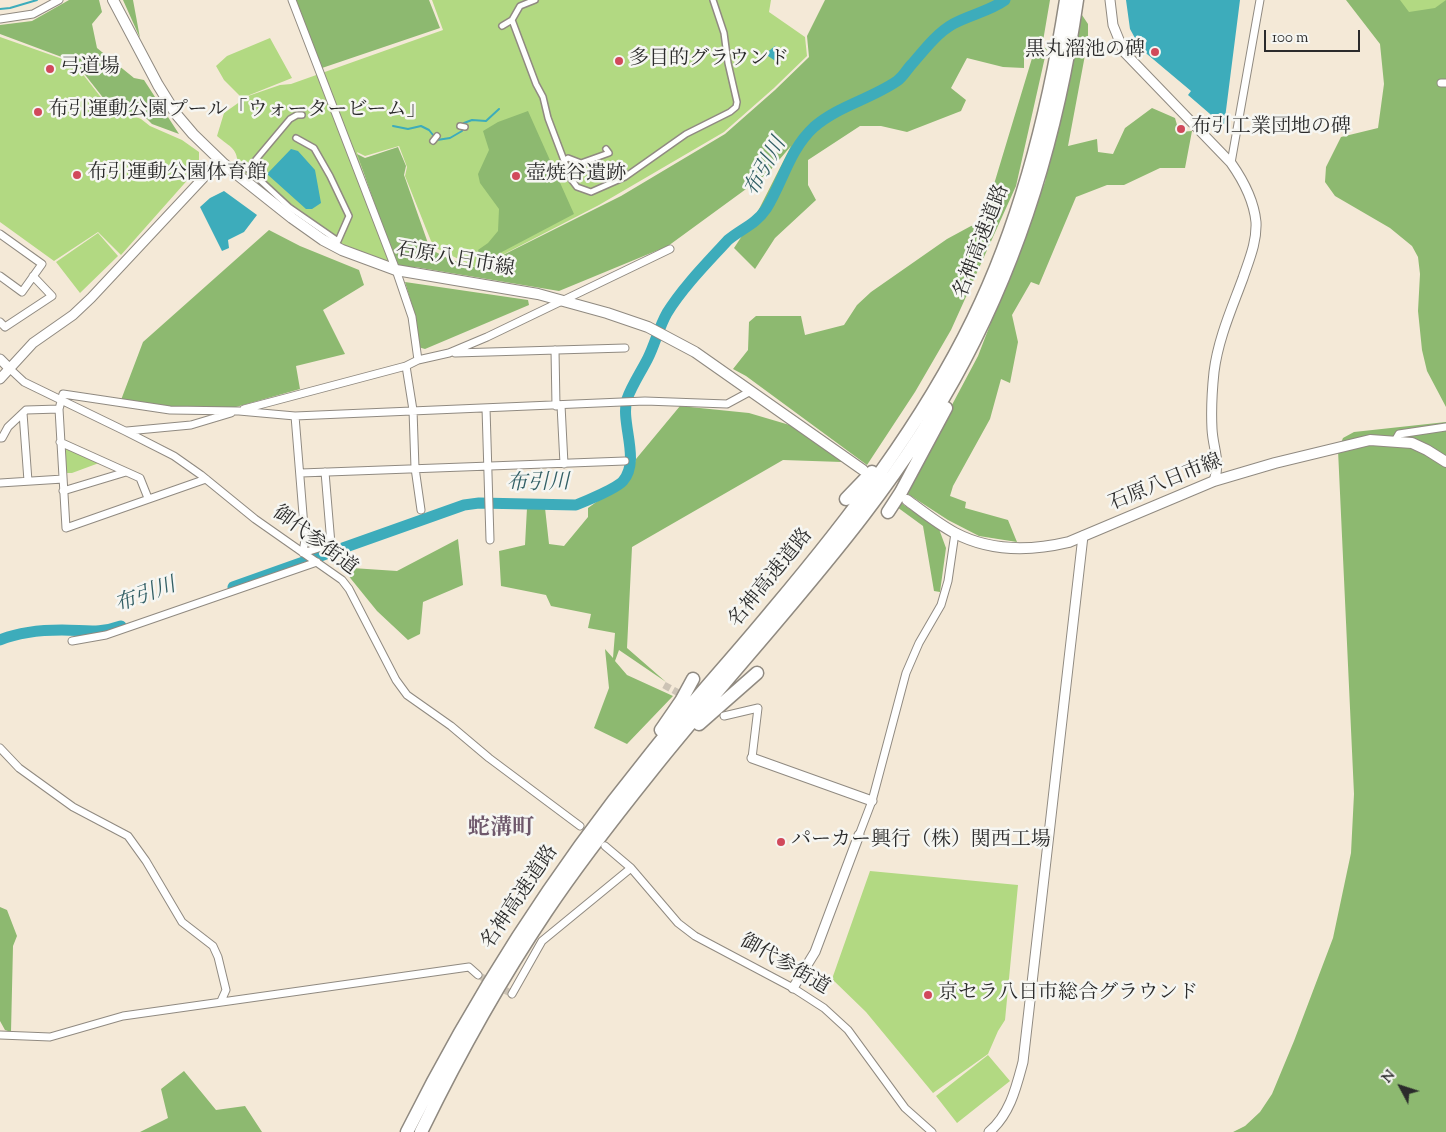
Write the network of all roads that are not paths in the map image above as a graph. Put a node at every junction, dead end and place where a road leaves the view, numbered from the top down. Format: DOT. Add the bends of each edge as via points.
graph roads {
  1 [pos="60,0"];
  2 [pos="113,0"];
  3 [pos="292,0"];
  4 [pos="535,0"];
  5 [pos="713,0"];
  6 [pos="1066,0"];
  7 [pos="1077,0"];
  8 [pos="1110,0"];
  9 [pos="1260,0"];
  10 [pos="0,19"];
  11 [pos="512,20"];
  12 [pos="502,26"];
  13 [pos="302,115"];
  14 [pos="296,138"];
  15 [pos="606,149"];
  16 [pos="220,160"];
  17 [pos="565,160"];
  18 [pos="1231,163"];
  19 [pos="0,234"];
  20 [pos="670,249"];
  21 [pos="1011,262"];
  22 [pos="396,270"];
  23 [pos="0,276"];
  24 [pos="33,276"];
  25 [pos="562,300"];
  26 [pos="0,322"];
  27 [pos="625,348"];
  28 [pos="555,350"];
  29 [pos="449,353"];
  30 [pos="0,359"];
  31 [pos="418,360"];
  32 [pos="406,366"];
  33 [pos="9,368"];
  34 [pos="0,379"];
  35 [pos="752,391"];
  36 [pos="60,399"];
  37 [pos="558,405"];
  38 [pos="486,408"];
  39 [pos="58,409"];
  40 [pos="413,410"];
  41 [pos="239,411"];
  42 [pos="23,413"];
  43 [pos="295,416"];
  44 [pos="1446,427"];
  45 [pos="125,431"];
  46 [pos="0,438"];
  47 [pos="1395,441"];
  48 [pos="60,442"];
  49 [pos="897,448"];
  50 [pos="624,461"];
  51 [pos="1446,462"];
  52 [pos="564,464"];
  53 [pos="489,467"];
  54 [pos="415,468"];
  55 [pos="863,470"];
  56 [pos="126,472"];
  57 [pos="325,472"];
  58 [pos="301,473"];
  59 [pos="63,479"];
  60 [pos="206,479"];
  61 [pos="28,481"];
  62 [pos="1214,481"];
  63 [pos="0,483"];
  64 [pos="64,492"];
  65 [pos="148,498"];
  66 [pos="846,498"];
  67 [pos="907,500"];
  68 [pos="420,510"];
  69 [pos="888,512"];
  70 [pos="954,533"];
  71 [pos="1083,536"];
  72 [pos="490,540"];
  73 [pos="305,554"];
  74 [pos="316,561"];
  75 [pos="72,641"];
  76 [pos="757,673"];
  77 [pos="692,679"];
  78 [pos="724,716"];
  79 [pos="0,748"];
  80 [pos="752,758"];
  81 [pos="651,772"];
  82 [pos="872,801"];
  83 [pos="596,822"];
  84 [pos="580,826"];
  85 [pos="859,834"];
  86 [pos="604,846"];
  87 [pos="631,868"];
  88 [pos="478,975"];
  89 [pos="793,988"];
  90 [pos="512,994"];
  91 [pos="221,1002"];
  92 [pos="0,1035"];
  93 [pos="407,1132"];
  94 [pos="421,1132"];
  95 [pos="932,1132"];
  96 [pos="989,1132"];
  1 -- 10 [label="street" via="33,14"];
  2 -- 16 [label="main road, 石原八日市線" via="176,114"];
  3 -- 22 [label="street"];
  4 -- 11 [label="street" via="520,6"];
  5 -- 17 [label="street" via="724,33 736,107 686,134 624,177 598,190 590,192 577,187"];
  6 -- 49 [label="highway, 名神高速道路" via="1042,121 1014,219 973,319 953,358"];
  7 -- 21 [label="highway, 名神高速道路" via="1053,123"];
  8 -- 18 [label="street" via="1113,25 1124,52"];
  9 -- 18 [label="street"];
  11 -- 12 [label="street"];
  11 -- 17 [label="street"];
  13 -- 14 [label="street" via="290,119 248,169 289,207 338,241 348,216 314,148"];
  15 -- 17 [label="street" via="609,153 581,163 568,158"];
  16 -- 22 [label="main road, 石原八日市線" via="324,240"];
  16 -- 33 [label="street" via="91,298 33,343"];
  18 -- 62 [label="street" via="1242,178 1254,213 1255,237 1251,258 1220,342 1214,371 1211,412 1218,468"];
  19 -- 24 [label="street" via="42,264"];
  20 -- 25 [label="street"];
  21 -- 69 [label="highway" via="963,375"];
  21 -- 81 [label="highway, 名神高速道路" via="963,364 899,467 791,604"];
  22 -- 25 [label="main road, 石原八日市線"];
  22 -- 31 [label="street" via="412,317"];
  23 -- 24 [label="street" via="22,292"];
  24 -- 26 [label="street" via="52,296 5,327"];
  25 -- 29 [label="street"];
  25 -- 35 [label="main road, 石原八日市線" via="659,333 695,352"];
  27 -- 28 [label="street"];
  28 -- 29 [label="street"];
  28 -- 37 [label="street"];
  29 -- 31 [label="street"];
  30 -- 33 [label="street, 御代参街道"];
  31 -- 32 [label="street"];
  32 -- 40 [label="street"];
  32 -- 41 [label="street"];
  33 -- 34 [label="street"];
  33 -- 36 [label="street, 御代参街道" via="24,382"];
  35 -- 37 [label="street" via="727,404 627,402"];
  35 -- 55 [label="main road, 石原八日市線"];
  36 -- 39 [label="street"];
  36 -- 41 [label="street" via="63,394 170,410"];
  36 -- 45 [label="street, 御代参街道"];
  37 -- 38 [label="street"];
  37 -- 52 [label="street"];
  38 -- 40 [label="street"];
  38 -- 53 [label="street"];
  39 -- 42 [label="street" via="26,410"];
  39 -- 48 [label="street"];
  40 -- 43 [label="street"];
  40 -- 54 [label="street"];
  41 -- 43 [label="street"];
  41 -- 45 [label="street" via="191,425"];
  42 -- 46 [label="street"];
  42 -- 61 [label="street"];
  43 -- 58 [label="street"];
  44 -- 47 [label="street" via="1399,434"];
  45 -- 60 [label="street, 御代参街道" via="174,456"];
  47 -- 51 [label="main road, 石原八日市線" via="1412,443"];
  47 -- 62 [label="main road, 石原八日市線" via="1370,440 1275,462"];
  48 -- 56 [label="street"];
  48 -- 59 [label="street"];
  49 -- 66 [label="highway" via="883,458"];
  49 -- 83 [label="highway, 名神高速道路" via="782,598"];
  50 -- 52 [label="street"];
  52 -- 53 [label="street"];
  53 -- 54 [label="street"];
  53 -- 72 [label="street"];
  54 -- 57 [label="street"];
  54 -- 68 [label="street"];
  56 -- 64 [label="street"];
  56 -- 65 [label="street" via="140,478"];
  57 -- 58 [label="street"];
  57 -- 73 [label="street" via="330,544"];
  58 -- 73 [label="street"];
  59 -- 61 [label="street"];
  59 -- 64 [label="street"];
  60 -- 65 [label="street"];
  60 -- 73 [label="street, 御代参街道"];
  61 -- 63 [label="street"];
  62 -- 71 [label="main road, 石原八日市線"];
  64 -- 65 [label="street" via="66,528"];
  67 -- 70 [label="main road, 石原八日市線"];
  70 -- 71 [label="main road, 石原八日市線" via="1007,549 1047,547"];
  70 -- 82 [label="street" via="942,605 919,643 906,673"];
  71 -- 96 [label="street" via="1023,1062 1007,1110"];
  73 -- 74 [label="street, 御代参街道"];
  74 -- 75 [label="street" via="106,635"];
  74 -- 84 [label="street, 御代参街道" via="350,589 396,680 407,694"];
  76 -- 81 [label="highway"];
  77 -- 83 [label="highway" via="681,701"];
  78 -- 80 [label="street" via="758,708"];
  79 -- 91 [label="street" via="19,768 72,807 128,836 182,922 213,946 226,990"];
  80 -- 82 [label="street"];
  81 -- 94 [label="highway, 名神高速道路" via="563,888 511,967 474,1029"];
  82 -- 85 [label="street"];
  83 -- 93 [label="highway, 名神高速道路" via="496,970"];
  85 -- 89 [label="street" via="815,952"];
  86 -- 87 [label="street, 御代参街道"];
  87 -- 89 [label="street, 御代参街道" via="684,927 712,946"];
  87 -- 90 [label="street" via="542,941"];
  88 -- 91 [label="street" via="469,967"];
  89 -- 95 [label="street, 御代参街道" via="824,1008 848,1030 905,1108"];
  91 -- 92 [label="street" via="123,1016 50,1037"];
}
